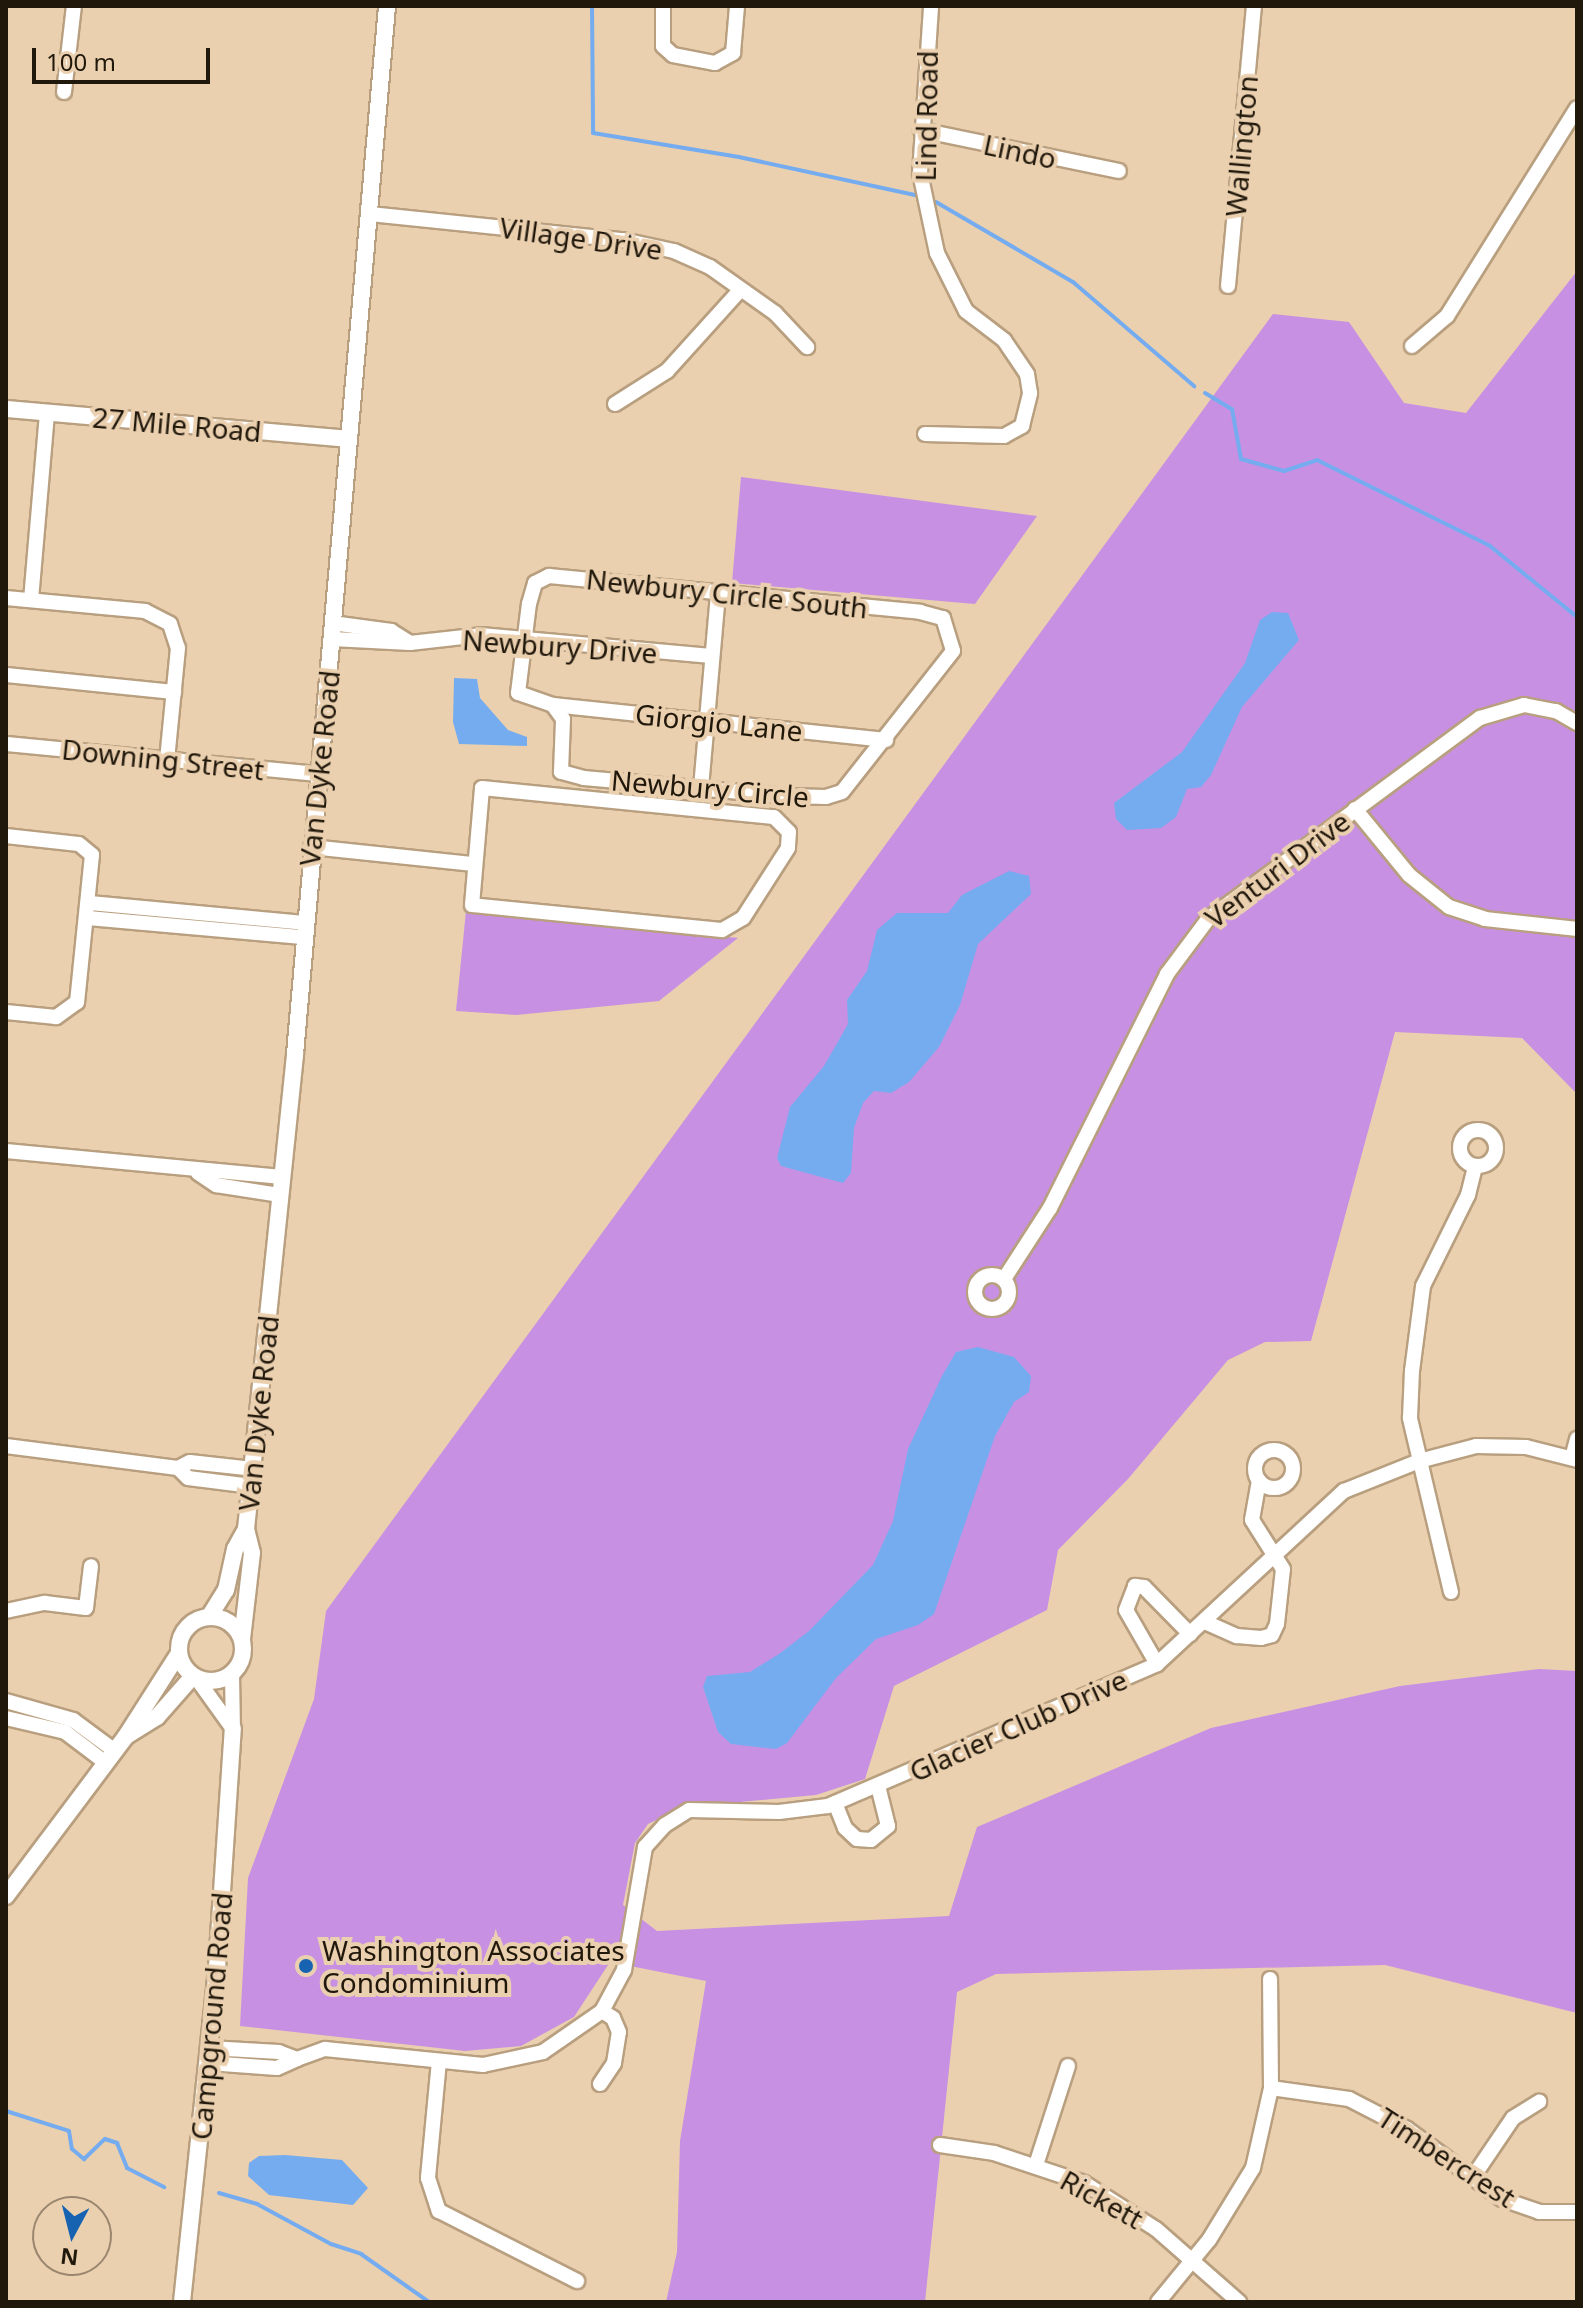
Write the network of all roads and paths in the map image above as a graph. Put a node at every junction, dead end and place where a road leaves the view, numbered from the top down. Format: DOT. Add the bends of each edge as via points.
graph roads {
  1 [pos="74,6"];
  2 [pos="387,6"];
  3 [pos="663,6"];
  4 [pos="737,6"];
  5 [pos="931,6"];
  6 [pos="1254,6"];
  7 [pos="64,92"];
  8 [pos="1577,108"];
  9 [pos="921,130"];
  10 [pos="1119,171"];
  11 [pos="370,214"];
  12 [pos="1228,286"];
  13 [pos="741,289"];
  14 [pos="1412,346"];
  15 [pos="807,347"];
  16 [pos="615,404"];
  17 [pos="6,409"];
  18 [pos="47,413"];
  19 [pos="925,434"];
  20 [pos="348,439"];
  21 [pos="718,592"];
  22 [pos="6,598"];
  23 [pos="31,600"];
  24 [pos="332,631"];
  25 [pos="522,639"];
  26 [pos="953,651"];
  27 [pos="711,656"];
  28 [pos="6,675"];
  29 [pos="174,692"];
  30 [pos="553,705"];
  31 [pos="707,721"];
  32 [pos="1577,723"];
  33 [pos="886,740"];
  34 [pos="6,744"];
  35 [pos="167,760"];
  36 [pos="561,772"];
  37 [pos="319,774"];
  38 [pos="701,788"];
  39 [pos="557,795"];
  40 [pos="1355,809"];
  41 [pos="6,836"];
  42 [pos="311,847"];
  43 [pos="474,864"];
  44 [pos="89,910"];
  45 [pos="1577,929"];
  46 [pos="303,930"];
  47 [pos="6,1012"];
  48 [pos="6,1151"];
  49 [pos="1475,1167"];
  50 [pos="198,1173"];
  51 [pos="282,1177"];
  52 [pos="280,1195"];
  53 [pos="1004,1279"];
  54 [pos="1577,1439"];
  55 [pos="6,1446"];
  56 [pos="1575,1459"];
  57 [pos="1419,1461"];
  58 [pos="252,1478"];
  59 [pos="1259,1481"];
  60 [pos="246,1529"];
  61 [pos="1271,1553"];
  62 [pos="91,1566"];
  63 [pos="1451,1592"];
  64 [pos="6,1611"];
  65 [pos="209,1617"];
  66 [pos="1205,1622"];
  67 [pos="1190,1634"];
  68 [pos="242,1639"];
  69 [pos="179,1653"];
  70 [pos="1157,1664"];
  71 [pos="232,1674"];
  72 [pos="195,1677"];
  73 [pos="6,1701"];
  74 [pos="6,1718"];
  75 [pos="233,1729"];
  76 [pos="126,1736"];
  77 [pos="110,1757"];
  78 [pos="878,1786"];
  79 [pos="835,1803"];
  80 [pos="6,1896"];
  81 [pos="1270,1979"];
  82 [pos="602,2011"];
  83 [pos="209,2056"];
  84 [pos="439,2061"];
  85 [pos="1068,2066"];
  86 [pos="600,2084"];
  87 [pos="1271,2088"];
  88 [pos="1539,2102"];
  89 [pos="940,2145"];
  90 [pos="1036,2165"];
  91 [pos="1473,2177"];
  92 [pos="1577,2212"];
  93 [pos="1191,2262"];
  94 [pos="577,2281"];
  95 [pos="182,2302"];
  96 [pos="1158,2302"];
  97 [pos="1239,2302"];
  1 -- 7 [label="street"];
  2 -- 11 [label="street, Van Dyke Road"];
  3 -- 4 [label="street" via="663,46 673,55 715,63 733,53"];
  5 -- 9 [label="street, Lind Road"];
  6 -- 12 [label="street, Wallington"];
  8 -- 14 [label="street" via="1447,316"];
  9 -- 10 [label="street, Lindo"];
  9 -- 19 [label="street, Lind Road" via="920,173 948,284 966,311 1004,340 1027,374 1030,393 1022,426 1004,436"];
  11 -- 13 [label="street, Village Drive" via="632,242 674,251"];
  11 -- 20 [label="street, Van Dyke Road"];
  13 -- 15 [label="street, Village Drive" via="775,313"];
  13 -- 16 [label="street" via="667,371"];
  17 -- 18 [label="street, 27 Mile Road"];
  18 -- 20 [label="street, 27 Mile Road"];
  18 -- 23 [label="street"];
  20 -- 24 [label="street, Van Dyke Road"];
  21 -- 25 [label="street, Newbury Circle South" via="549,576 535,583"];
  21 -- 26 [label="street, Newbury Circle South" via="920,612 943,618"];
  21 -- 27 [label="street"];
  22 -- 23 [label="street"];
  23 -- 29 [label="street" via="145,611 164,618 177,639"];
  24 -- 25 [label="street, Newbury Drive" via="391,631 410,643 481,635"];
  24 -- 37 [label="street, Van Dyke Road"];
  25 -- 27 [label="street, Newbury Drive"];
  25 -- 30 [label="street" via="518,693"];
  26 -- 33 [label="street, Newbury Circle"];
  27 -- 31 [label="street"];
  28 -- 29 [label="street"];
  29 -- 35 [label="street"];
  30 -- 31 [label="street, Giorgio Lane"];
  30 -- 36 [label="street" via="563,719"];
  31 -- 33 [label="street, Giorgio Lane"];
  31 -- 38 [label="street"];
  32 -- 40 [label="street, Venturi Drive" via="1538,706 1495,711"];
  33 -- 38 [label="street, Newbury Circle" via="842,792 826,797"];
  34 -- 35 [label="street, Downing Street"];
  35 -- 37 [label="street, Downing Street"];
  36 -- 38 [label="street, Newbury Circle"];
  36 -- 39 [label="street"];
  37 -- 42 [label="street, Van Dyke Road"];
  39 -- 43 [label="street" via="482,788"];
  39 -- 43 [label="street" via="774,817 789,832 788,848 735,927 722,930 472,905"];
  40 -- 45 [label="street" via="1409,875 1449,907 1485,919"];
  40 -- 53 [label="street, Venturi Drive" via="1194,933 1167,974 1050,1208"];
  41 -- 44 [label="street" via="87,848 92,855"];
  42 -- 43 [label="street"];
  42 -- 46 [label="street, Van Dyke Road"];
  44 -- 46 [label="street"];
  44 -- 47 [label="street" via="77,1002 56,1017"];
  46 -- 51 [label="street, Van Dyke Road"];
  48 -- 50 [label="street"];
  49 -- 57 [label="street" via="1468,1195 1417,1307 1410,1418"];
  50 -- 51 [label="street"];
  50 -- 52 [label="street" via="216,1185"];
  51 -- 52 [label="street, Van Dyke Road"];
  52 -- 58 [label="street, Van Dyke Road"];
  54 -- 56 [label="street"];
  55 -- 58 [label="street" via="178,1468 190,1462"];
  56 -- 57 [label="street, Glacier Club Drive" via="1526,1447 1476,1446"];
  57 -- 61 [label="street, Glacier Club Drive" via="1344,1491"];
  57 -- 63 [label="street"];
  58 -- 60 [label="street, Van Dyke Road"];
  59 -- 61 [label="street" via="1252,1520"];
  60 -- 65 [label="street, Van Dyke Road" via="235,1549 226,1590"];
  60 -- 68 [label="street, Van Dyke Road" via="252,1553"];
  61 -- 66 [label="street, Glacier Club Drive"];
  61 -- 66 [label="street" via="1283,1569 1272,1635 1237,1636"];
  62 -- 64 [label="street" via="86,1608 45,1603"];
  65 -- 68 [label="street" via="229,1623"];
  65 -- 69 [label="street" via="183,1632"];
  66 -- 67 [label="street, Glacier Club Drive"];
  67 -- 70 [label="street, Glacier Club Drive"];
  67 -- 70 [label="street, Glacier Club Drive" via="1144,1587 1135,1586 1126,1610"];
  68 -- 71 [label="street" via="242,1659"];
  69 -- 72 [label="street"];
  69 -- 76 [label="street"];
  70 -- 78 [label="street, Glacier Club Drive"];
  71 -- 72 [label="street" via="219,1681"];
  71 -- 75 [label="street, Campground Road"];
  72 -- 75 [label="street"];
  72 -- 76 [label="street" via="157,1717"];
  73 -- 77 [label="street" via="42,1707 73,1720"];
  74 -- 77 [label="street" via="65,1732"];
  75 -- 83 [label="street, Campground Road"];
  76 -- 77 [label="street"];
  77 -- 80 [label="street"];
  78 -- 79 [label="street, Glacier Club Drive"];
  78 -- 79 [label="street, Glacier Club Drive" via="888,1826 871,1840 857,1839 845,1828"];
  79 -- 82 [label="street, Glacier Club Drive" via="779,1812 689,1810 665,1825 645,1847 624,1970"];
  81 -- 87 [label="street"];
  82 -- 84 [label="street, Glacier Club Drive" via="568,2038 513,2062"];
  82 -- 86 [label="street" via="613,2018 619,2032 614,2063"];
  83 -- 84 [label="street, Glacier Club Drive" via="249,2058 277,2068 325,2049"];
  83 -- 95 [label="street, Campground Road"];
  84 -- 94 [label="street" via="428,2178 439,2211"];
  85 -- 90 [label="street"];
  87 -- 91 [label="street, Timbercrest" via="1305,2090 1369,2108"];
  87 -- 93 [label="street" via="1253,2168"];
  88 -- 91 [label="street" via="1513,2118"];
  89 -- 90 [label="street, Rickett"];
  90 -- 93 [label="street, Rickett" via="1119,2204"];
  91 -- 92 [label="street, Timbercrest" via="1502,2199 1539,2212"];
  93 -- 96 [label="street"];
  93 -- 97 [label="street, Rickett"];
}
